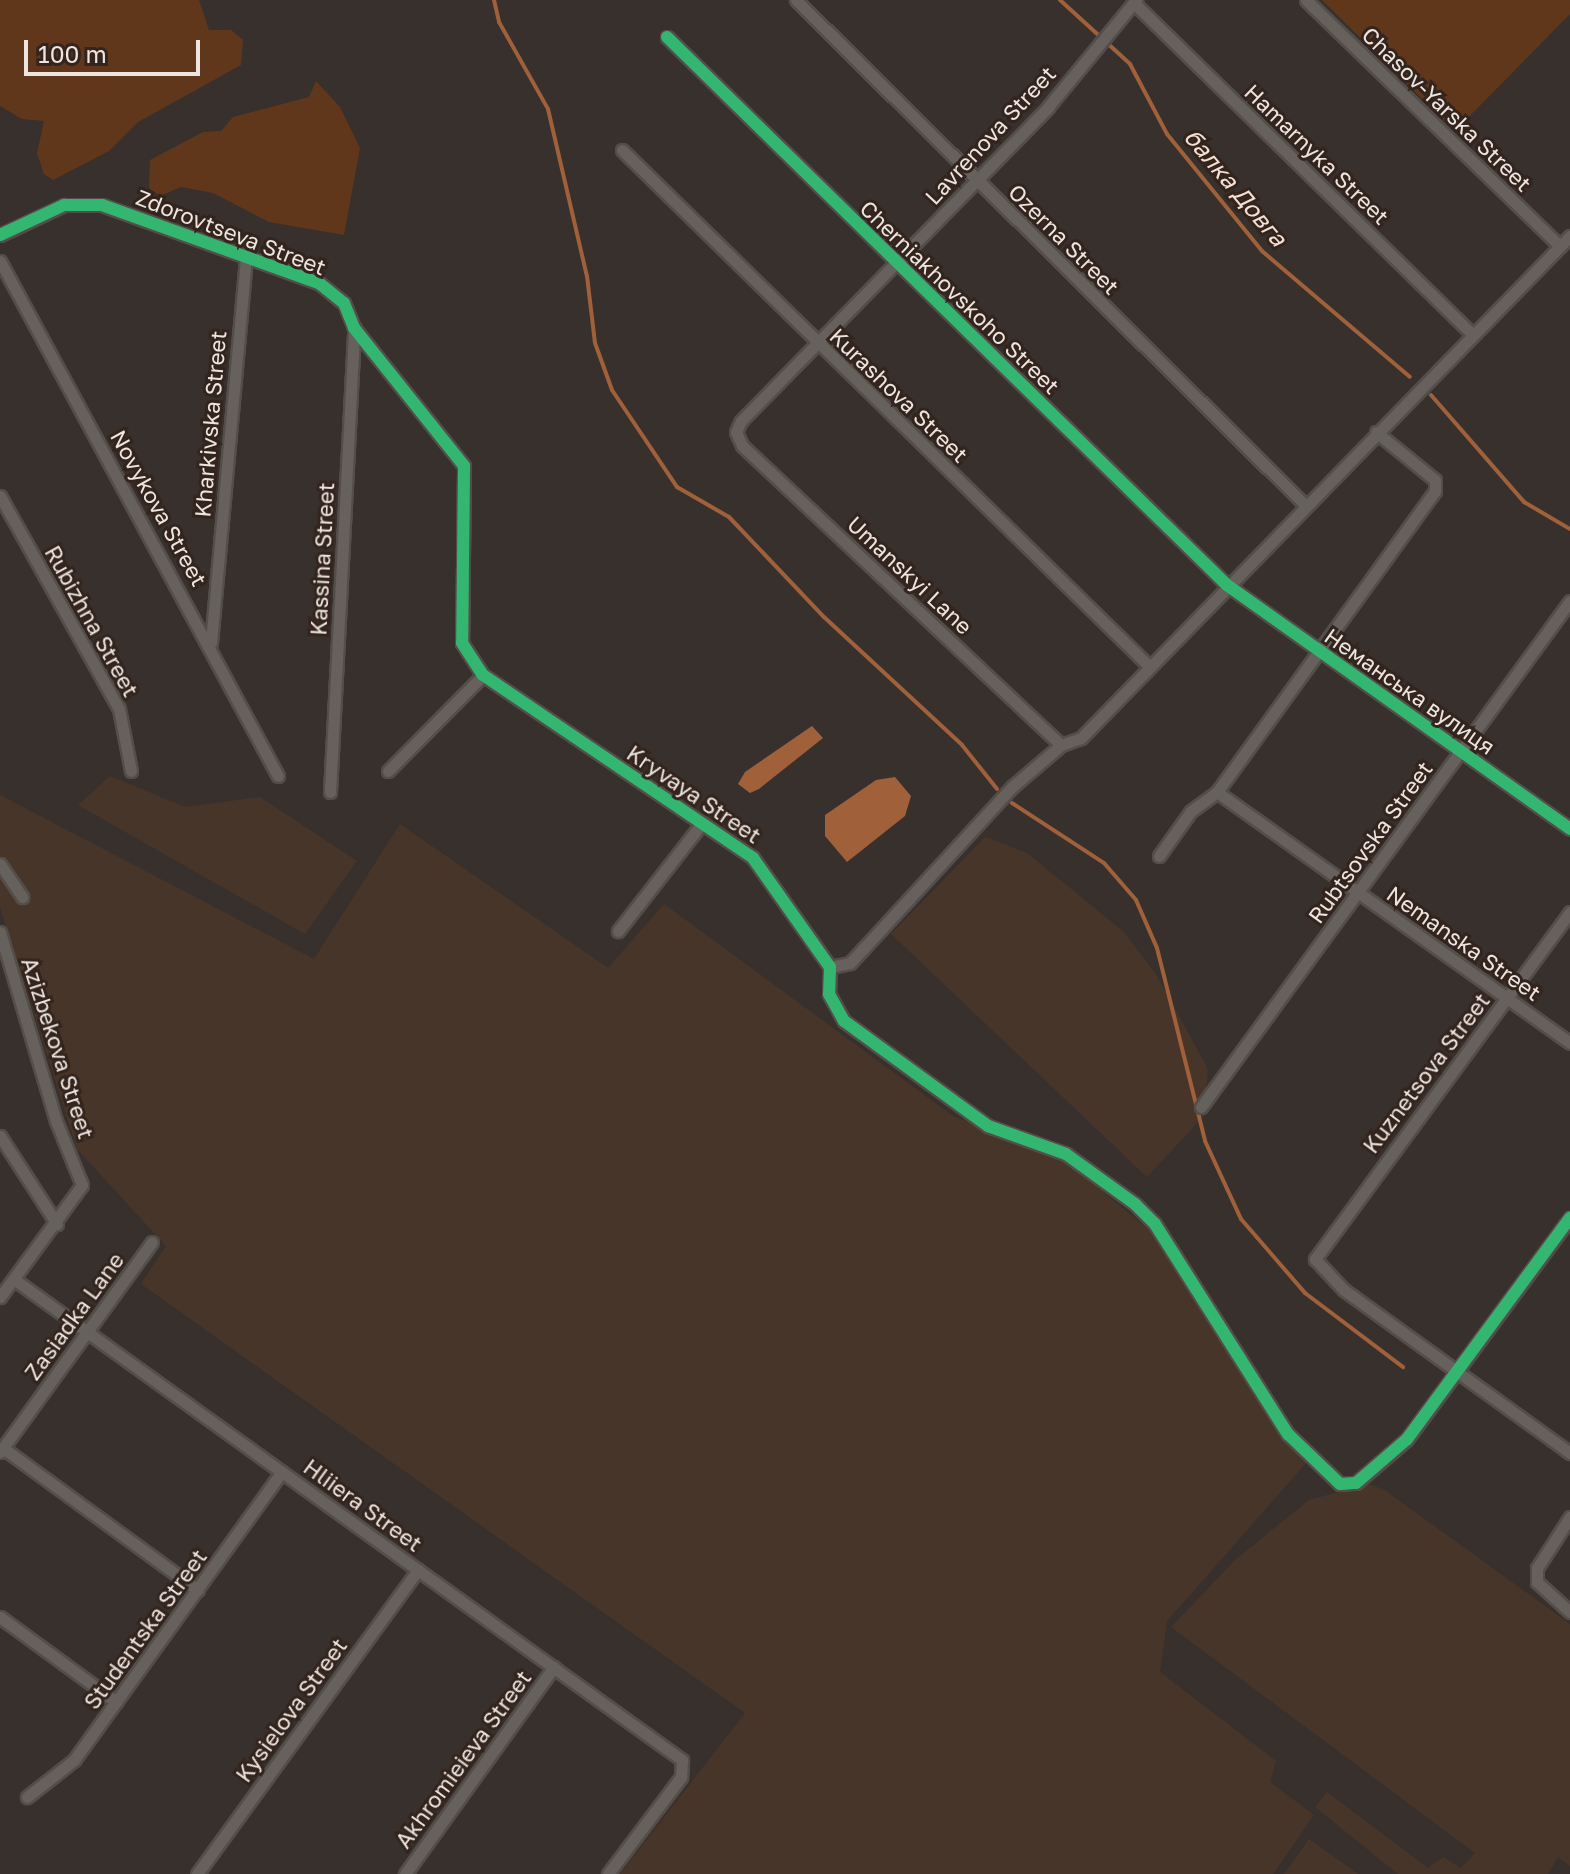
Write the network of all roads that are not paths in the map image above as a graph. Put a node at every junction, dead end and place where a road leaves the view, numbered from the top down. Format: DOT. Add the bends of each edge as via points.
graph roads {
  1 [pos="796,0"];
  2 [pos="1306,0"];
  3 [pos="1135,1"];
  4 [pos="667,37"];
  5 [pos="622,150"];
  6 [pos="976,180"];
  7 [pos="0,235"];
  8 [pos="1570,236"];
  9 [pos="1560,246"];
  10 [pos="246,257"];
  11 [pos="0,261"];
  12 [pos="896,262"];
  13 [pos="354,328"];
  14 [pos="1473,335"];
  15 [pos="817,343"];
  16 [pos="736,432"];
  17 [pos="1376,432"];
  18 [pos="464,466"];
  19 [pos="0,496"];
  20 [pos="1305,505"];
  21 [pos="1227,585"];
  22 [pos="1570,601"];
  23 [pos="211,643"];
  24 [pos="1320,651"];
  25 [pos="1149,666"];
  26 [pos="483,675"];
  27 [pos="1061,745"];
  28 [pos="1461,752"];
  29 [pos="131,771"];
  30 [pos="388,771"];
  31 [pos="278,776"];
  32 [pos="330,792"];
  33 [pos="1217,792"];
  34 [pos="702,823"];
  35 [pos="1570,829"];
  36 [pos="1159,856"];
  37 [pos="0,864"];
  38 [pos="1358,893"];
  39 [pos="22,897"];
  40 [pos="1570,912"];
  41 [pos="618,931"];
  42 [pos="0,932"];
  43 [pos="830,967"];
  44 [pos="1507,999"];
  45 [pos="1570,1043"];
  46 [pos="1201,1107"];
  47 [pos="0,1136"];
  48 [pos="1570,1218"];
  49 [pos="57,1224"];
  50 [pos="152,1242"];
  51 [pos="15,1280"];
  52 [pos="0,1297"];
  53 [pos="88,1332"];
  54 [pos="1459,1373"];
  55 [pos="1,1450"];
  56 [pos="1570,1453"];
  57 [pos="282,1472"];
  58 [pos="1570,1517"];
  59 [pos="418,1570"];
  60 [pos="198,1590"];
  61 [pos="1570,1612"];
  62 [pos="0,1617"];
  63 [pos="554,1667"];
  64 [pos="116,1702"];
  65 [pos="27,1797"];
  66 [pos="197,1874"];
  67 [pos="405,1874"];
  68 [pos="608,1874"];
  1 -- 6 [label="street, Ozerna Street"];
  2 -- 9 [label="street, Chasov-Yarska Street"];
  3 -- 6 [label="street, Lavrenova Street" via="1048,107"];
  3 -- 14 [label="street, Hamarnyka Street"];
  4 -- 12 [label="street, Cherniakhovskoho Street"];
  5 -- 15 [label="street, Kurashova Street"];
  6 -- 12 [label="street, Lavrenova Street"];
  6 -- 20 [label="street, Ozerna Street"];
  7 -- 10 [label="street, Zdorovtseva Street" via="64,205 83,203"];
  8 -- 9 [label="street"];
  9 -- 14 [label="street"];
  10 -- 13 [label="street, Zdorovtseva Street" via="319,283 344,303"];
  10 -- 23 [label="street, Kharkivska Street"];
  11 -- 23 [label="street, Novykova Street"];
  12 -- 15 [label="street, Lavrenova Street"];
  12 -- 21 [label="street, Cherniakhovskoho Street"];
  13 -- 18 [label="street, Zdorovtseva Street"];
  13 -- 32 [label="street, Kassina Street"];
  14 -- 17 [label="street"];
  15 -- 16 [label="street, Lavrenova Street"];
  15 -- 25 [label="street, Kurashova Street"];
  16 -- 27 [label="street, Umanskyi Lane" via="742,445"];
  17 -- 20 [label="street"];
  17 -- 24 [label="street" via="1437,485"];
  18 -- 26 [label="street, Kryvaya Street" via="462,643"];
  19 -- 29 [label="street, Rubizhna Street" via="119,709"];
  20 -- 21 [label="street"];
  21 -- 24 [label="street, Неманська вулиця"];
  21 -- 25 [label="street"];
  22 -- 28 [label="street, Rubtsovska Street"];
  23 -- 31 [label="street, Novykova Street"];
  24 -- 28 [label="street, Неманська вулиця"];
  24 -- 33 [label="street"];
  25 -- 27 [label="street" via="1081,738"];
  26 -- 30 [label="street"];
  26 -- 34 [label="street, Kryvaya Street"];
  27 -- 43 [label="street" via="993,805 850,963"];
  28 -- 35 [label="street, Неманська вулиця"];
  28 -- 38 [label="street, Rubtsovska Street"];
  33 -- 36 [label="street" via="1191,811"];
  33 -- 38 [label="street, Nemanska Street"];
  34 -- 41 [label="street"];
  34 -- 43 [label="street, Kryvaya Street" via="753,858"];
  37 -- 39 [label="street"];
  38 -- 44 [label="street, Nemanska Street"];
  38 -- 46 [label="street, Rubtsovska Street"];
  40 -- 44 [label="street, Kuznetsova Street"];
  42 -- 49 [label="street, Azizbekova Street" via="56,1121 80,1175 78,1195"];
  43 -- 54 [label="street, Kryvaya Street" via="829,994 844,1021 988,1126 1066,1154 1145,1214 1288,1434 1340,1484 1356,1483 1391,1457"];
  44 -- 45 [label="street, Nemanska Street"];
  44 -- 54 [label="street, Kuznetsova Street" via="1315,1259 1344,1290"];
  47 -- 49 [label="street"];
  48 -- 54 [label="street, Kryvaya Street"];
  49 -- 51 [label="street"];
  50 -- 53 [label="street, Zasiadka Lane"];
  51 -- 52 [label="street"];
  51 -- 53 [label="street, Hliiera Street"];
  53 -- 55 [label="street, Zasiadka Lane"];
  53 -- 57 [label="street, Hliiera Street"];
  54 -- 56 [label="street"];
  55 -- 60 [label="street"];
  57 -- 59 [label="street, Hliiera Street"];
  57 -- 60 [label="street, Studentska Street"];
  58 -- 61 [label="street" via="1537,1568 1544,1592"];
  59 -- 63 [label="street, Hliiera Street"];
  59 -- 66 [label="street, Kysielova Street"];
  60 -- 64 [label="street, Studentska Street"];
  62 -- 64 [label="street"];
  63 -- 67 [label="street, Akhromieieva Street"];
  63 -- 68 [label="street, Hliiera Street" via="685,1765"];
  64 -- 65 [label="street, Studentska Street" via="74,1760"];
}
